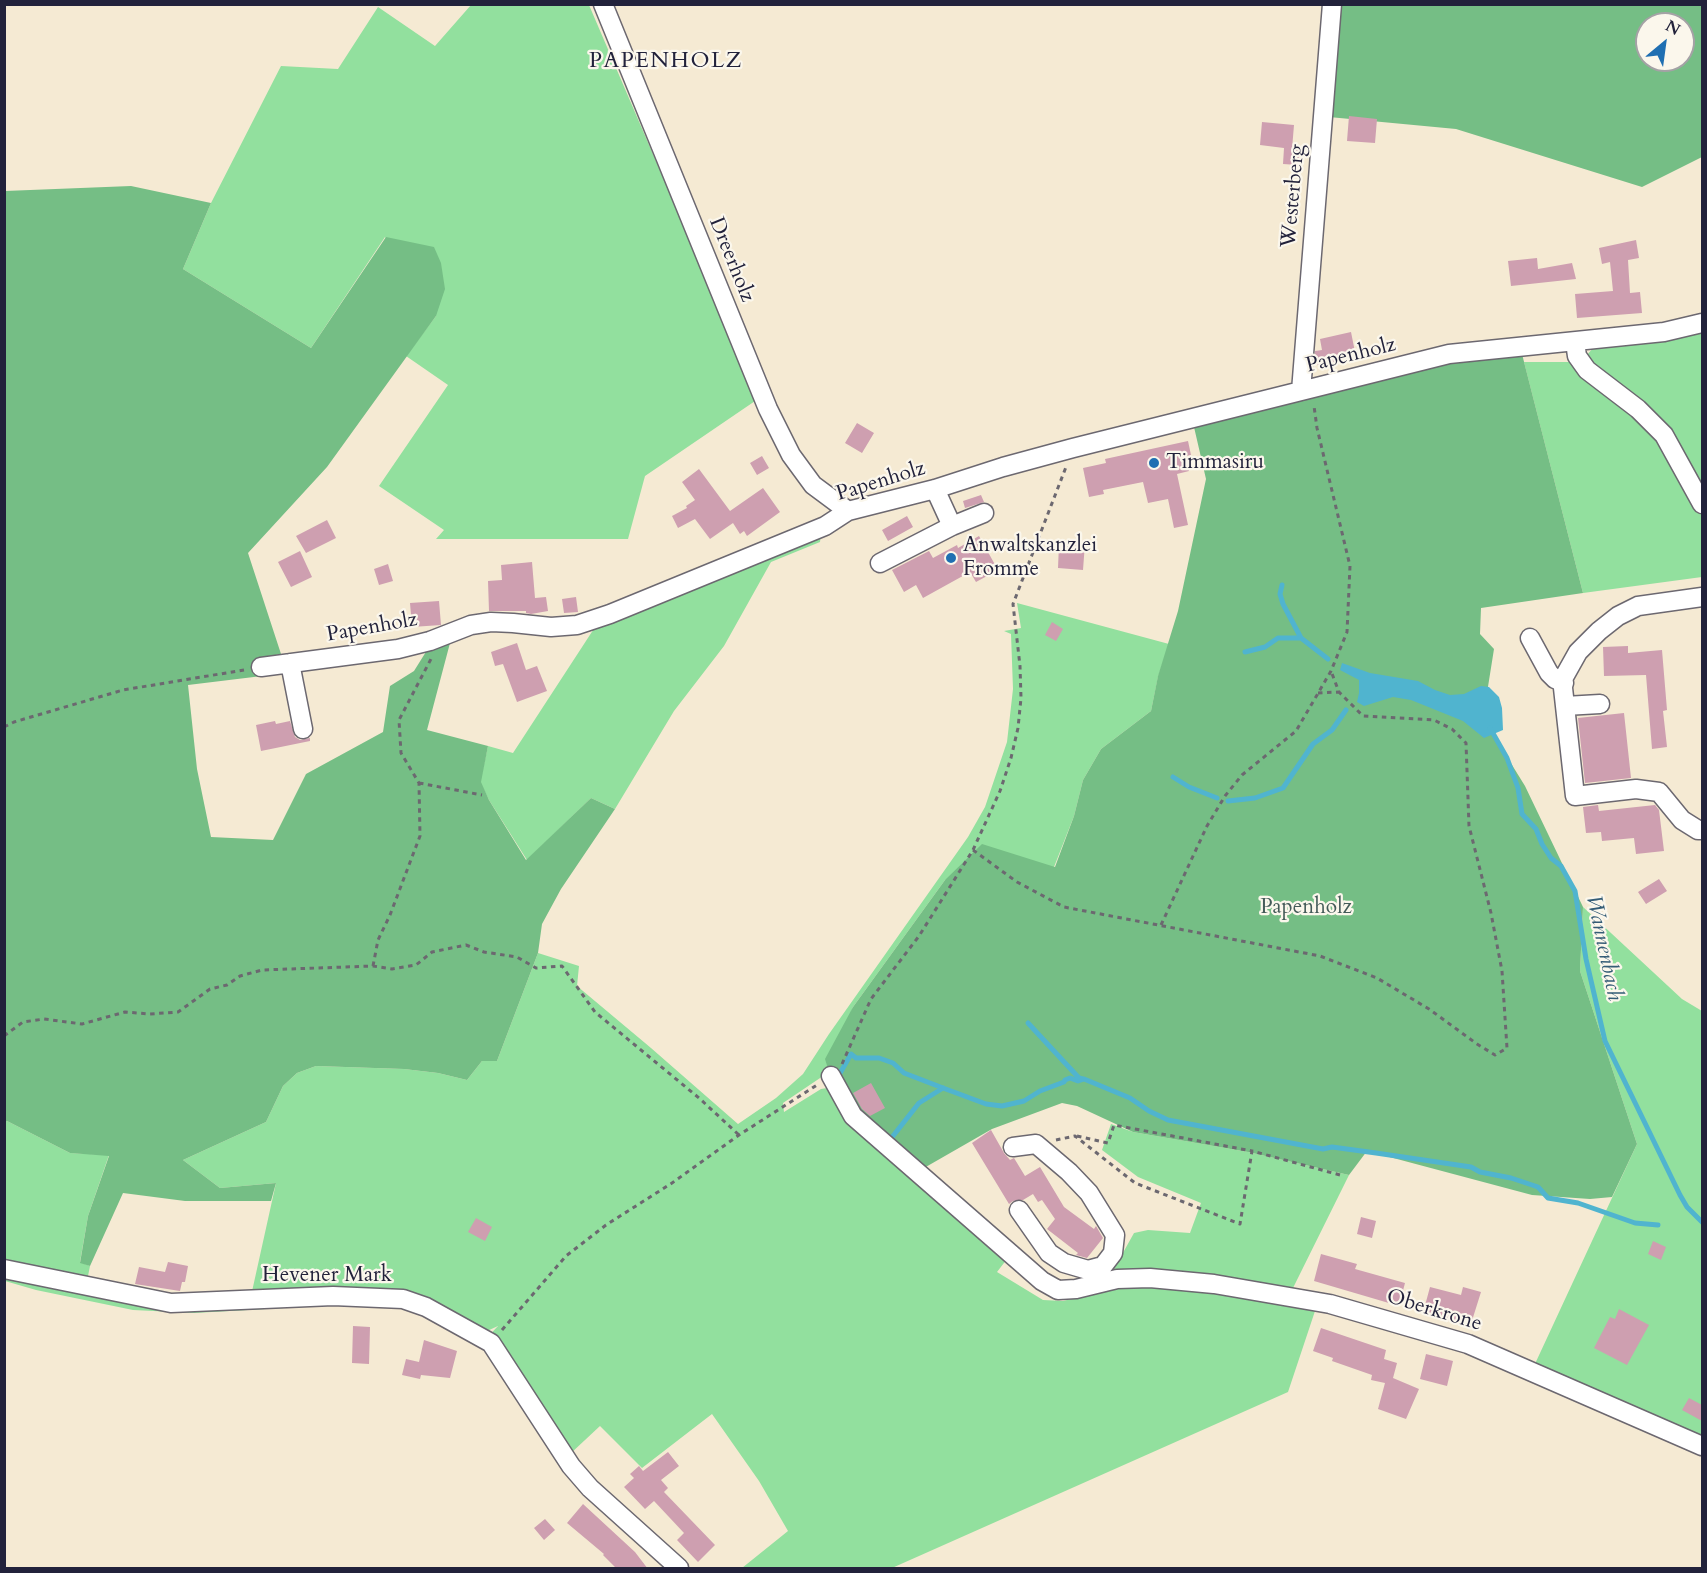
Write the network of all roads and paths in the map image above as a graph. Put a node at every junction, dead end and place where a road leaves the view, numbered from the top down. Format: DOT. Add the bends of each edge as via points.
graph roads {
  1 [pos="603,4"];
  2 [pos="1332,4"];
  3 [pos="1702,323"];
  4 [pos="1575,342"];
  5 [pos="1306,390"];
  6 [pos="1073,448"];
  7 [pos="935,489"];
  8 [pos="1702,504"];
  9 [pos="848,511"];
  10 [pos="984,513"];
  11 [pos="952,526"];
  12 [pos="880,563"];
  13 [pos="1702,597"];
  14 [pos="1530,638"];
  15 [pos="430,641"];
  16 [pos="290,663"];
  17 [pos="261,668"];
  18 [pos="1331,671"];
  19 [pos="1564,683"];
  20 [pos="1339,692"];
  21 [pos="1318,693"];
  22 [pos="1600,704"];
  23 [pos="1565,706"];
  24 [pos="4,727"];
  25 [pos="303,729"];
  26 [pos="419,783"];
  27 [pos="482,795"];
  28 [pos="1702,830"];
  29 [pos="973,850"];
  30 [pos="1161,925"];
  31 [pos="373,966"];
  32 [pos="4,1036"];
  33 [pos="831,1076"];
  34 [pos="739,1135"];
  35 [pos="1075,1136"];
  36 [pos="1036,1144"];
  37 [pos="1013,1148"];
  38 [pos="1252,1151"];
  39 [pos="1340,1175"];
  40 [pos="1019,1210"];
  41 [pos="1049,1253"];
  42 [pos="4,1269"];
  43 [pos="1032,1272"];
  44 [pos="491,1343"];
  45 [pos="1702,1446"];
  46 [pos="679,1569"];
  1 -- 9 [label="street, Dreerholz" via="790,455 813,485"];
  2 -- 5 [label="street, Westerberg"];
  3 -- 4 [label="street, Papenholz" via="1664,332"];
  4 -- 5 [label="street, Papenholz" via="1449,354"];
  4 -- 8 [label="street" via="1577,356 1587,370 1638,409 1664,435"];
  5 -- 6 [label="street, Papenholz"];
  5 -- 18 [label="path" via="1350,566 1347,632"];
  6 -- 7 [label="street, Papenholz"];
  6 -- 29 [label="path" via="1013,604 1020,666 1018,728 1000,791"];
  7 -- 9 [label="street, Papenholz"];
  7 -- 11 [label="street"];
  9 -- 15 [label="street, Papenholz" via="825,526 590,621 566,627 490,622"];
  10 -- 11 [label="street"];
  11 -- 12 [label="street"];
  13 -- 19 [label="street" via="1638,606 1618,616 1578,652"];
  14 -- 19 [label="street" via="1549,673"];
  15 -- 16 [label="street, Papenholz"];
  15 -- 26 [label="path" via="433,660 399,720 401,753"];
  16 -- 17 [label="street, Papenholz"];
  16 -- 25 [label="street"];
  17 -- 24 [label="path" via="123,690"];
  18 -- 20 [label="path"];
  18 -- 21 [label="path"];
  19 -- 23 [label="street"];
  20 -- 21 [label="path"];
  20 -- 30 [label="path" via="1363,716 1434,720 1452,729 1466,743 1469,826 1502,971 1507,1048 1496,1055 1377,978 1320,956"];
  21 -- 30 [label="path" via="1296,731 1242,775 1225,796"];
  22 -- 23 [label="street"];
  23 -- 28 [label="street" via="1575,796 1636,789 1659,792 1682,820"];
  26 -- 27 [label="path"];
  26 -- 31 [label="path" via="420,836 378,940"];
  29 -- 30 [label="path" via="1017,882 1064,907"];
  29 -- 33 [label="path" via="919,936 872,999 841,1066"];
  31 -- 32 [label="path" via="262,970 210,989 178,1012 125,1012 82,1024 34,1020 23,1022"];
  31 -- 34 [label="path" via="392,969 416,965 432,952 466,945 517,957 536,968 562,966 595,1012"];
  33 -- 34 [label="path"];
  33 -- 43 [label="street, Oberkrone" via="853,1116"];
  34 -- 44 [label="path" via="566,1256"];
  35 -- 36 [label="path"];
  35 -- 38 [label="path" via="1108,1143 1114,1125"];
  35 -- 38 [label="path" via="1135,1183 1240,1224"];
  36 -- 37 [label="street"];
  36 -- 41 [label="street" via="1089,1193 1115,1235 1113,1253 1103,1266 1088,1270 1064,1263"];
  38 -- 39 [label="path"];
  40 -- 41 [label="street"];
  41 -- 43 [label="street"];
  42 -- 44 [label="street, Hevener Mark" via="171,1303 333,1296 403,1299 426,1307"];
  43 -- 45 [label="street, Oberkrone" via="1058,1290 1117,1279 1175,1279 1330,1304 1468,1344"];
  44 -- 46 [label="street, Hevener Mark" via="571,1466"];
}
